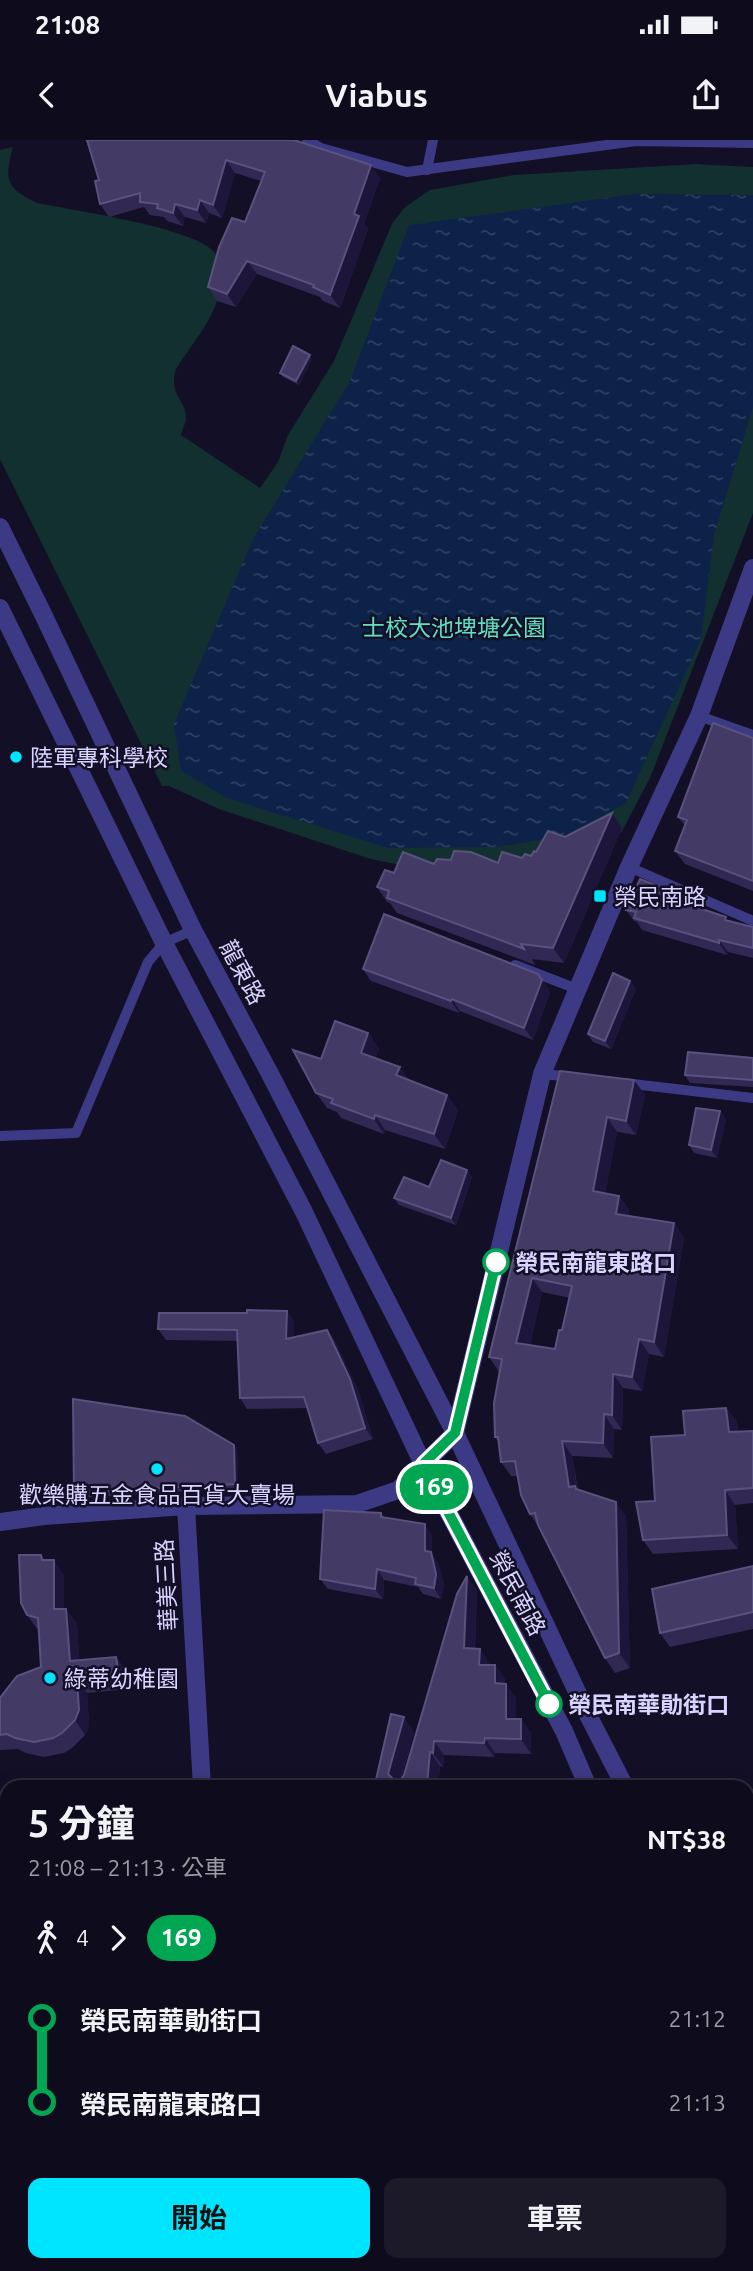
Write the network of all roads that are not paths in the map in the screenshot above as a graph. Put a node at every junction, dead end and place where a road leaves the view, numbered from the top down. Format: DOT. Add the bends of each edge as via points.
graph roads {
  1 [pos="307,140"];
  2 [pos="433,140"];
  3 [pos="753,144"];
  4 [pos="427,170"];
  5 [pos="0,527"];
  6 [pos="753,568"];
  7 [pos="0,608"];
  8 [pos="5,630"];
  9 [pos="699,716"];
  10 [pos="753,735"];
  11 [pos="629,867"];
  12 [pos="753,921"];
  13 [pos="193,930"];
  14 [pos="164,943"];
  15 [pos="500,960"];
  16 [pos="577,989"];
  17 [pos="542,1073"];
  18 [pos="581,1078"];
  19 [pos="608,1081"];
  20 [pos="753,1098"];
  21 [pos="0,1136"];
  22 [pos="455,1433"];
  23 [pos="423,1464"];
  24 [pos="186,1506"];
  25 [pos="0,1522"];
  26 [pos="201,1780"];
  27 [pos="585,1780"];
  28 [pos="621,1780"];
  1 -- 4 [label="lane" via="407,172"];
  2 -- 4 [label="lane"];
  3 -- 4 [label="lane" via="636,141"];
  5 -- 13 [label="street, 龍東路"];
  6 -- 9 [label="street"];
  7 -- 8 [label="street"];
  8 -- 14 [label="street"];
  9 -- 10 [label="lane"];
  9 -- 11 [label="street"];
  11 -- 12 [label="lane"];
  11 -- 16 [label="street"];
  13 -- 14 [label="lane"];
  13 -- 22 [label="street, 龍東路"];
  14 -- 21 [label="lane" via="148,962 76,1133"];
  14 -- 23 [label="street" via="304,1212"];
  15 -- 16 [label="lane"];
  16 -- 17 [label="street"];
  17 -- 18 [label="lane"];
  17 -- 22 [label="street"];
  19 -- 20 [label="lane"];
  22 -- 23 [label="street"];
  22 -- 28 [label="street, 榮民南路"];
  23 -- 24 [label="street" via="398,1490 358,1504"];
  23 -- 27 [label="street, 榮民南路" via="471,1569 564,1731"];
  24 -- 25 [label="street"];
  24 -- 26 [label="street, 華美三路"];
}
